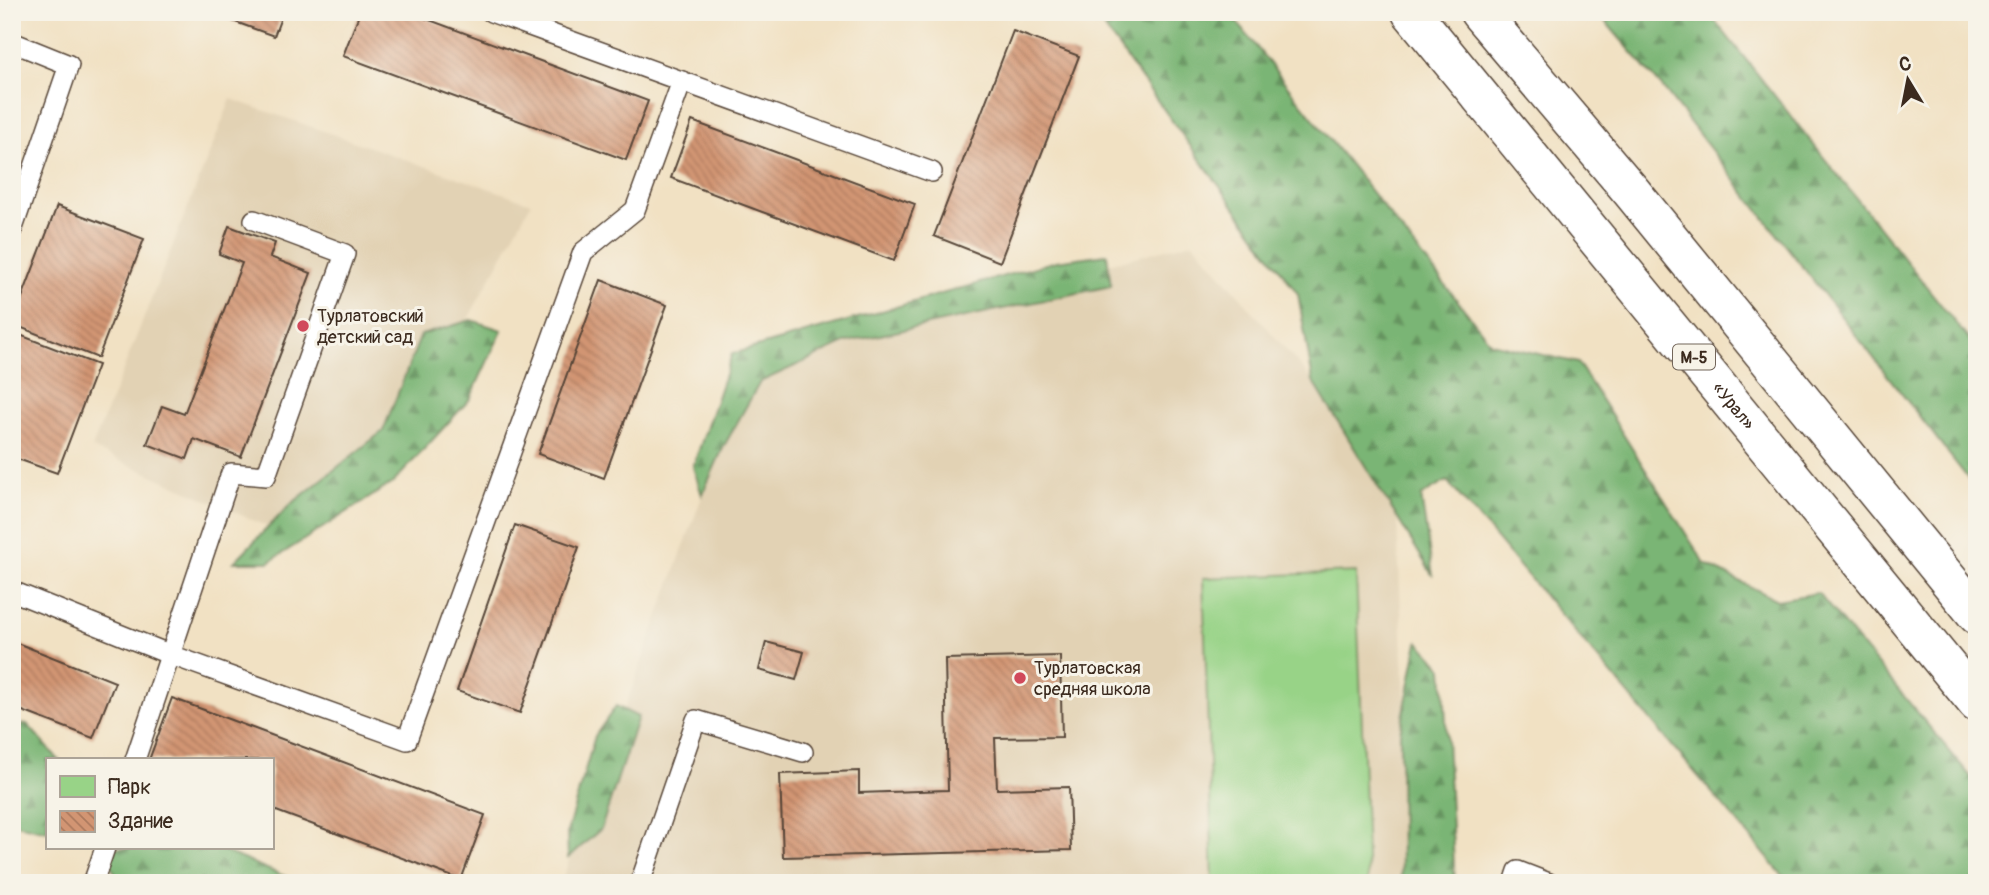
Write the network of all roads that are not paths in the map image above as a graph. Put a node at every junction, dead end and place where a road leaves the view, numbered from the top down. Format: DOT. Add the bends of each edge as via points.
graph roads {
  1 [pos="491,12"];
  2 [pos="1411,12"];
  3 [pos="1479,12"];
  4 [pos="12,42"];
  5 [pos="681,81"];
  6 [pos="932,172"];
  7 [pos="254,220"];
  8 [pos="12,231"];
  9 [pos="12,591"];
  10 [pos="1977,615"];
  11 [pos="171,654"];
  12 [pos="1977,703"];
  13 [pos="803,752"];
  14 [pos="136,758"];
  15 [pos="104,850"];
  16 [pos="93,883"];
  17 [pos="640,883"];
  18 [pos="1514,883"];
  19 [pos="1549,883"];
  1 -- 5 [label="lane"];
  2 -- 12 [label="highway, «Урал» / М-5"];
  3 -- 10 [label="highway"];
  4 -- 8 [label="lane" via="69,65"];
  5 -- 6 [label="lane"];
  5 -- 11 [label="lane" via="635,210 583,252 407,740"];
  7 -- 11 [label="lane" via="345,254 266,476 231,473"];
  9 -- 11 [label="lane"];
  11 -- 14 [label="lane"];
  13 -- 17 [label="lane" via="696,720"];
  15 -- 16 [label="lane"];
  18 -- 19 [label="lane" via="1518,871"];
}
